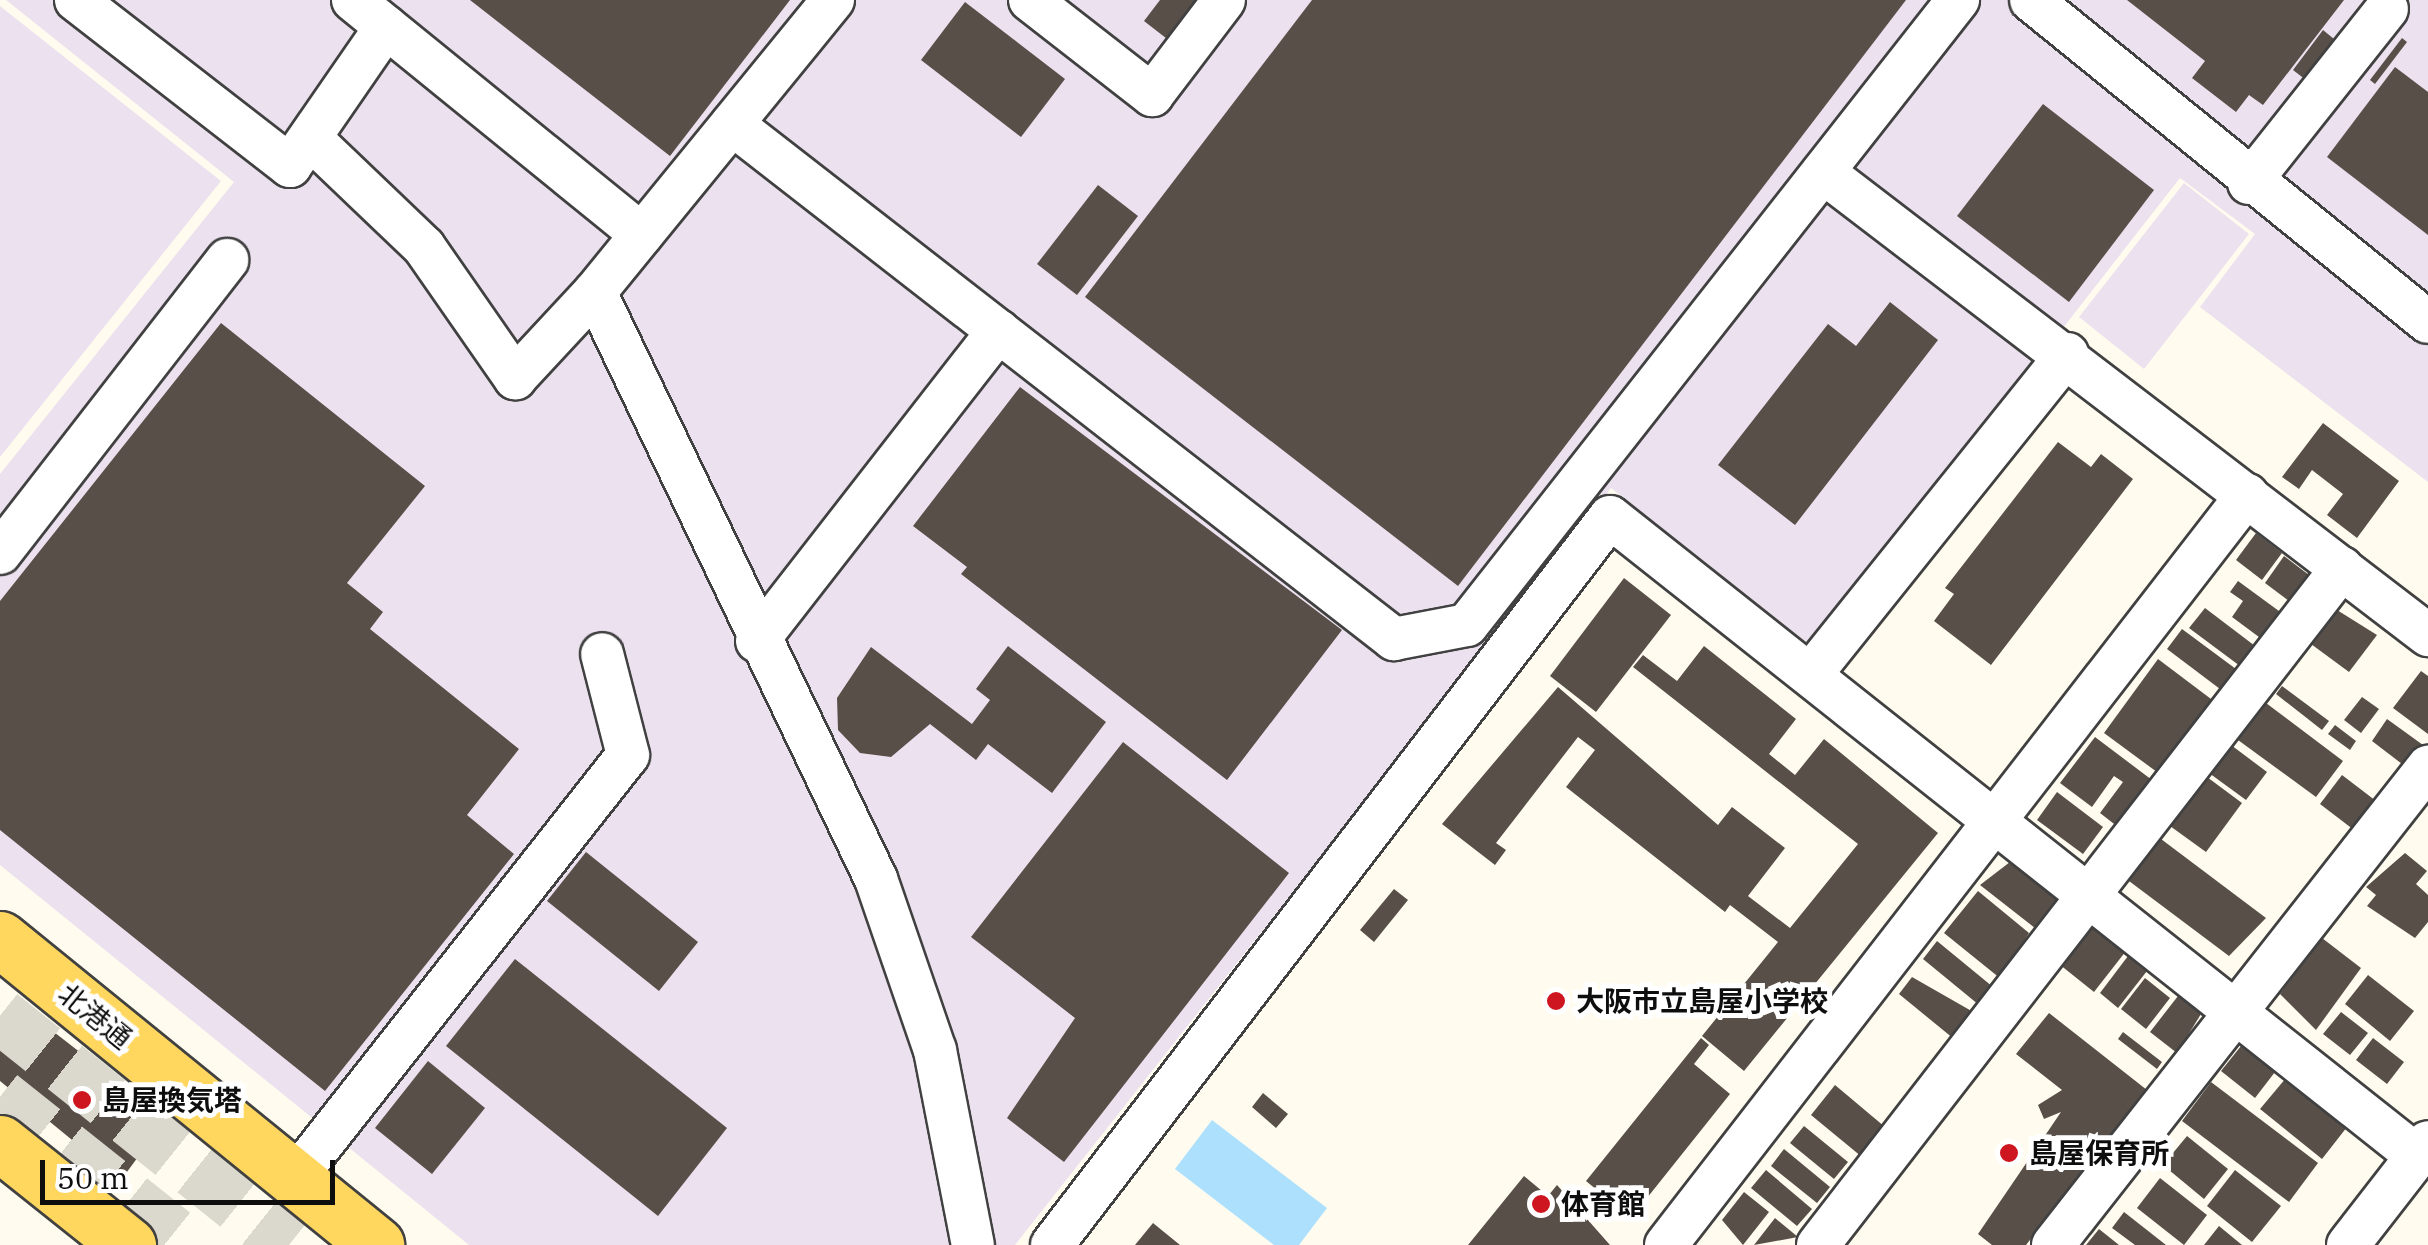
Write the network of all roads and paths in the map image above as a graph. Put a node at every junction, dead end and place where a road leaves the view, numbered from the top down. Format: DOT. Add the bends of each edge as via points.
graph roads {
  1 [pos="76,0"];
  2 [pos="353,0"];
  3 [pos="832,0"];
  4 [pos="1030,0"];
  5 [pos="1224,0"];
  6 [pos="1958,0"];
  7 [pos="2031,0"];
  8 [pos="2387,9"];
  9 [pos="386,28"];
  10 [pos="732,124"];
  11 [pos="310,138"];
  12 [pos="1822,172"];
  13 [pos="2249,183"];
  14 [pos="642,235"];
  15 [pos="227,260"];
  16 [pos="595,292"];
  17 [pos="2428,322"];
  18 [pos="998,331"];
  19 [pos="2066,354"];
  20 [pos="2248,495"];
  21 [pos="0,553"];
  22 [pos="2342,568"];
  23 [pos="2428,635"];
  24 [pos="757,641"];
  25 [pos="602,654"];
  26 [pos="1810,674"];
  27 [pos="2428,768"];
  28 [pos="1993,817"];
  29 [pos="2088,892"];
  30 [pos="0,939"];
  31 [pos="2239,1012"];
  32 [pos="0,1144"];
  33 [pos="2422,1149"];
  34 [pos="296,1178"];
  35 [pos="1672,1243"];
  36 [pos="128,1245"];
  37 [pos="376,1245"];
  38 [pos="973,1245"];
  39 [pos="1052,1245"];
  40 [pos="1818,1245"];
  41 [pos="2053,1245"];
  42 [pos="2348,1245"];
  1 -- 11 [label="street" via="290,166"];
  2 -- 9 [label="street"];
  3 -- 10 [label="street"];
  4 -- 5 [label="street" via="1152,95"];
  6 -- 12 [label="street"];
  7 -- 13 [label="street"];
  8 -- 13 [label="street"];
  9 -- 11 [label="street"];
  9 -- 14 [label="street"];
  10 -- 14 [label="street"];
  10 -- 18 [label="street"];
  11 -- 16 [label="street" via="424,247 515,378"];
  12 -- 18 [label="street" via="1467,625 1394,639"];
  12 -- 19 [label="street"];
  13 -- 17 [label="street"];
  14 -- 16 [label="street"];
  15 -- 21 [label="street"];
  16 -- 24 [label="street"];
  18 -- 24 [label="street"];
  19 -- 20 [label="street"];
  19 -- 26 [label="street"];
  20 -- 22 [label="street"];
  20 -- 28 [label="street"];
  22 -- 23 [label="street"];
  22 -- 29 [label="street"];
  24 -- 38 [label="street" via="876,879 935,1050"];
  25 -- 34 [label="street" via="628,755"];
  26 -- 28 [label="street"];
  26 -- 39 [label="street" via="1610,518"];
  27 -- 31 [label="street"];
  28 -- 29 [label="street"];
  28 -- 35 [label="street"];
  29 -- 31 [label="street"];
  29 -- 40 [label="street"];
  30 -- 34 [label="main road, 北港通"];
  31 -- 33 [label="street"];
  31 -- 41 [label="street"];
  32 -- 36 [label="main road"];
  33 -- 42 [label="street"];
  34 -- 37 [label="main road, 北港通"];
}
